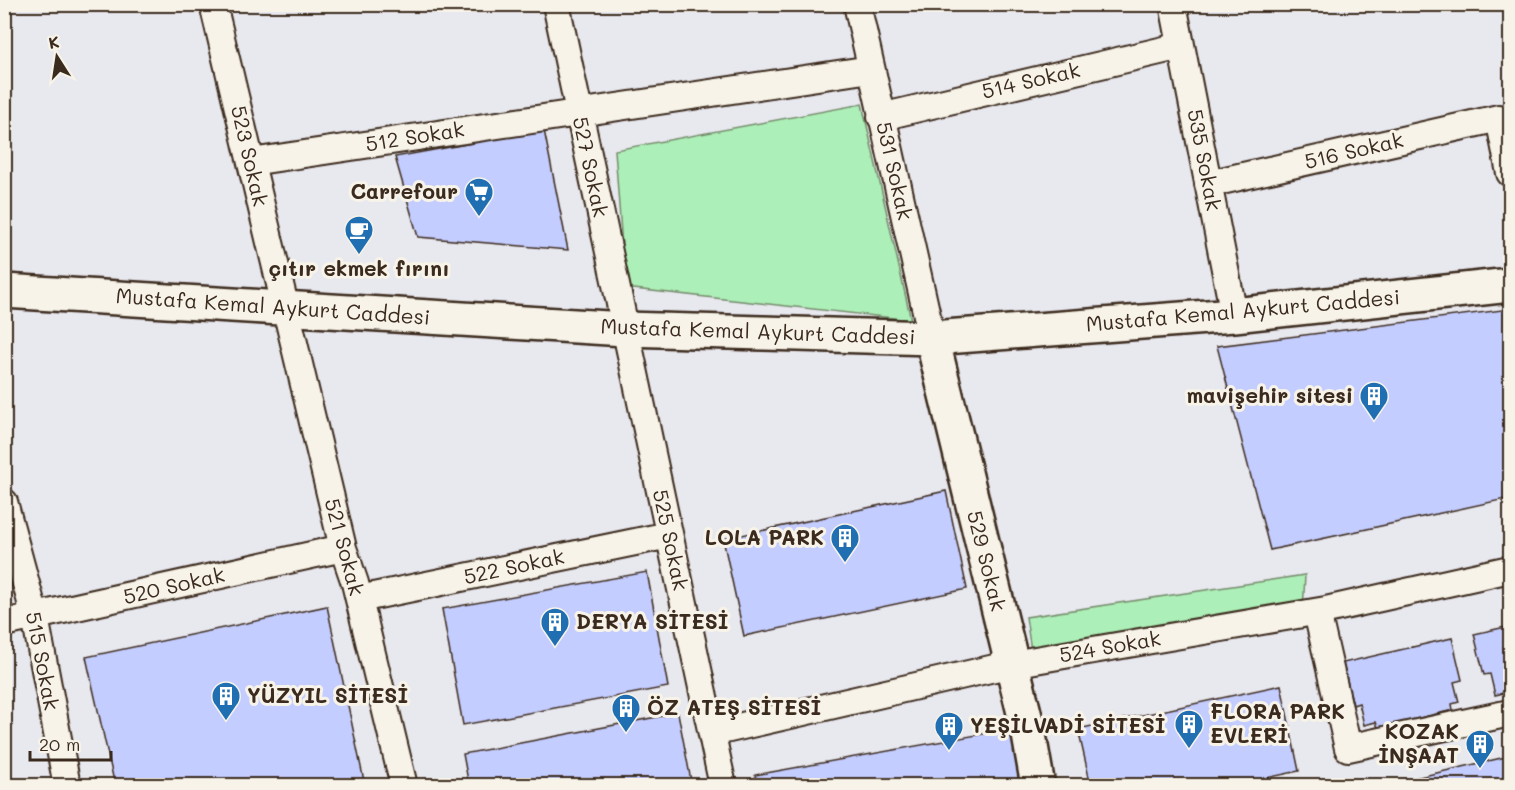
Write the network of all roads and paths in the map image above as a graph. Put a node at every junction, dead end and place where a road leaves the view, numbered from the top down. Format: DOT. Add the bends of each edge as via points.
graph roads {
  1 [pos="213,4"];
  2 [pos="556,4"];
  3 [pos="857,4"];
  4 [pos="1173,4"];
  5 [pos="1181,46"];
  6 [pos="871,69"];
  7 [pos="579,112"];
  8 [pos="881,117"];
  9 [pos="251,162"];
  10 [pos="1510,173"];
  11 [pos="1208,184"];
  12 [pos="1510,285"];
  13 [pos="4,291"];
  14 [pos="285,308"];
  15 [pos="1234,315"];
  16 [pos="625,329"];
  17 [pos="932,338"];
  18 [pos="4,502"];
  19 [pos="669,535"];
  20 [pos="343,549"];
  21 [pos="1510,569"];
  22 [pos="359,599"];
  23 [pos="1317,612"];
  24 [pos="34,617"];
  25 [pos="4,623"];
  26 [pos="1012,664"];
  27 [pos="1510,713"];
  28 [pos="712,733"];
  29 [pos="67,786"];
  30 [pos="404,786"];
  31 [pos="723,786"];
  32 [pos="1038,786"];
  1 -- 9 [label="street, 523 Sokak"];
  2 -- 7 [label="street, 527 Sokak"];
  3 -- 6 [label="street, 531 Sokak"];
  4 -- 5 [label="street, 535 Sokak"];
  5 -- 8 [label="street, 514 Sokak"];
  5 -- 11 [label="street, 535 Sokak"];
  6 -- 7 [label="street, 512 Sokak"];
  6 -- 8 [label="street, 531 Sokak"];
  7 -- 9 [label="street, 512 Sokak"];
  7 -- 16 [label="street, 527 Sokak"];
  8 -- 17 [label="street, 531 Sokak"];
  9 -- 14 [label="street, 523 Sokak"];
  10 -- 11 [label="street, 516 Sokak" via="1499,118"];
  11 -- 15 [label="street, 535 Sokak"];
  12 -- 15 [label="street, Mustafa Kemal Aykurt Caddesi"];
  13 -- 14 [label="street, Mustafa Kemal Aykurt Caddesi"];
  14 -- 16 [label="street, Mustafa Kemal Aykurt Caddesi"];
  14 -- 20 [label="street, 521 Sokak"];
  15 -- 17 [label="street, Mustafa Kemal Aykurt Caddesi"];
  16 -- 17 [label="street, Mustafa Kemal Aykurt Caddesi"];
  16 -- 19 [label="street, 525 Sokak"];
  17 -- 26 [label="street, 529 Sokak"];
  18 -- 24 [label="street, 515 Sokak"];
  19 -- 22 [label="street, 522 Sokak"];
  19 -- 28 [label="street, 525 Sokak"];
  20 -- 22 [label="street, 521 Sokak"];
  20 -- 24 [label="street, 520 Sokak"];
  21 -- 23 [label="street, 524 Sokak"];
  22 -- 30 [label="street, 521 Sokak"];
  23 -- 26 [label="street, 524 Sokak"];
  23 -- 27 [label="street" via="1348,748"];
  24 -- 25 [label="street, 520 Sokak"];
  24 -- 29 [label="street, 515 Sokak"];
  26 -- 28 [label="street, 524 Sokak"];
  26 -- 32 [label="street, 529 Sokak"];
  28 -- 31 [label="street, 525 Sokak"];
}
